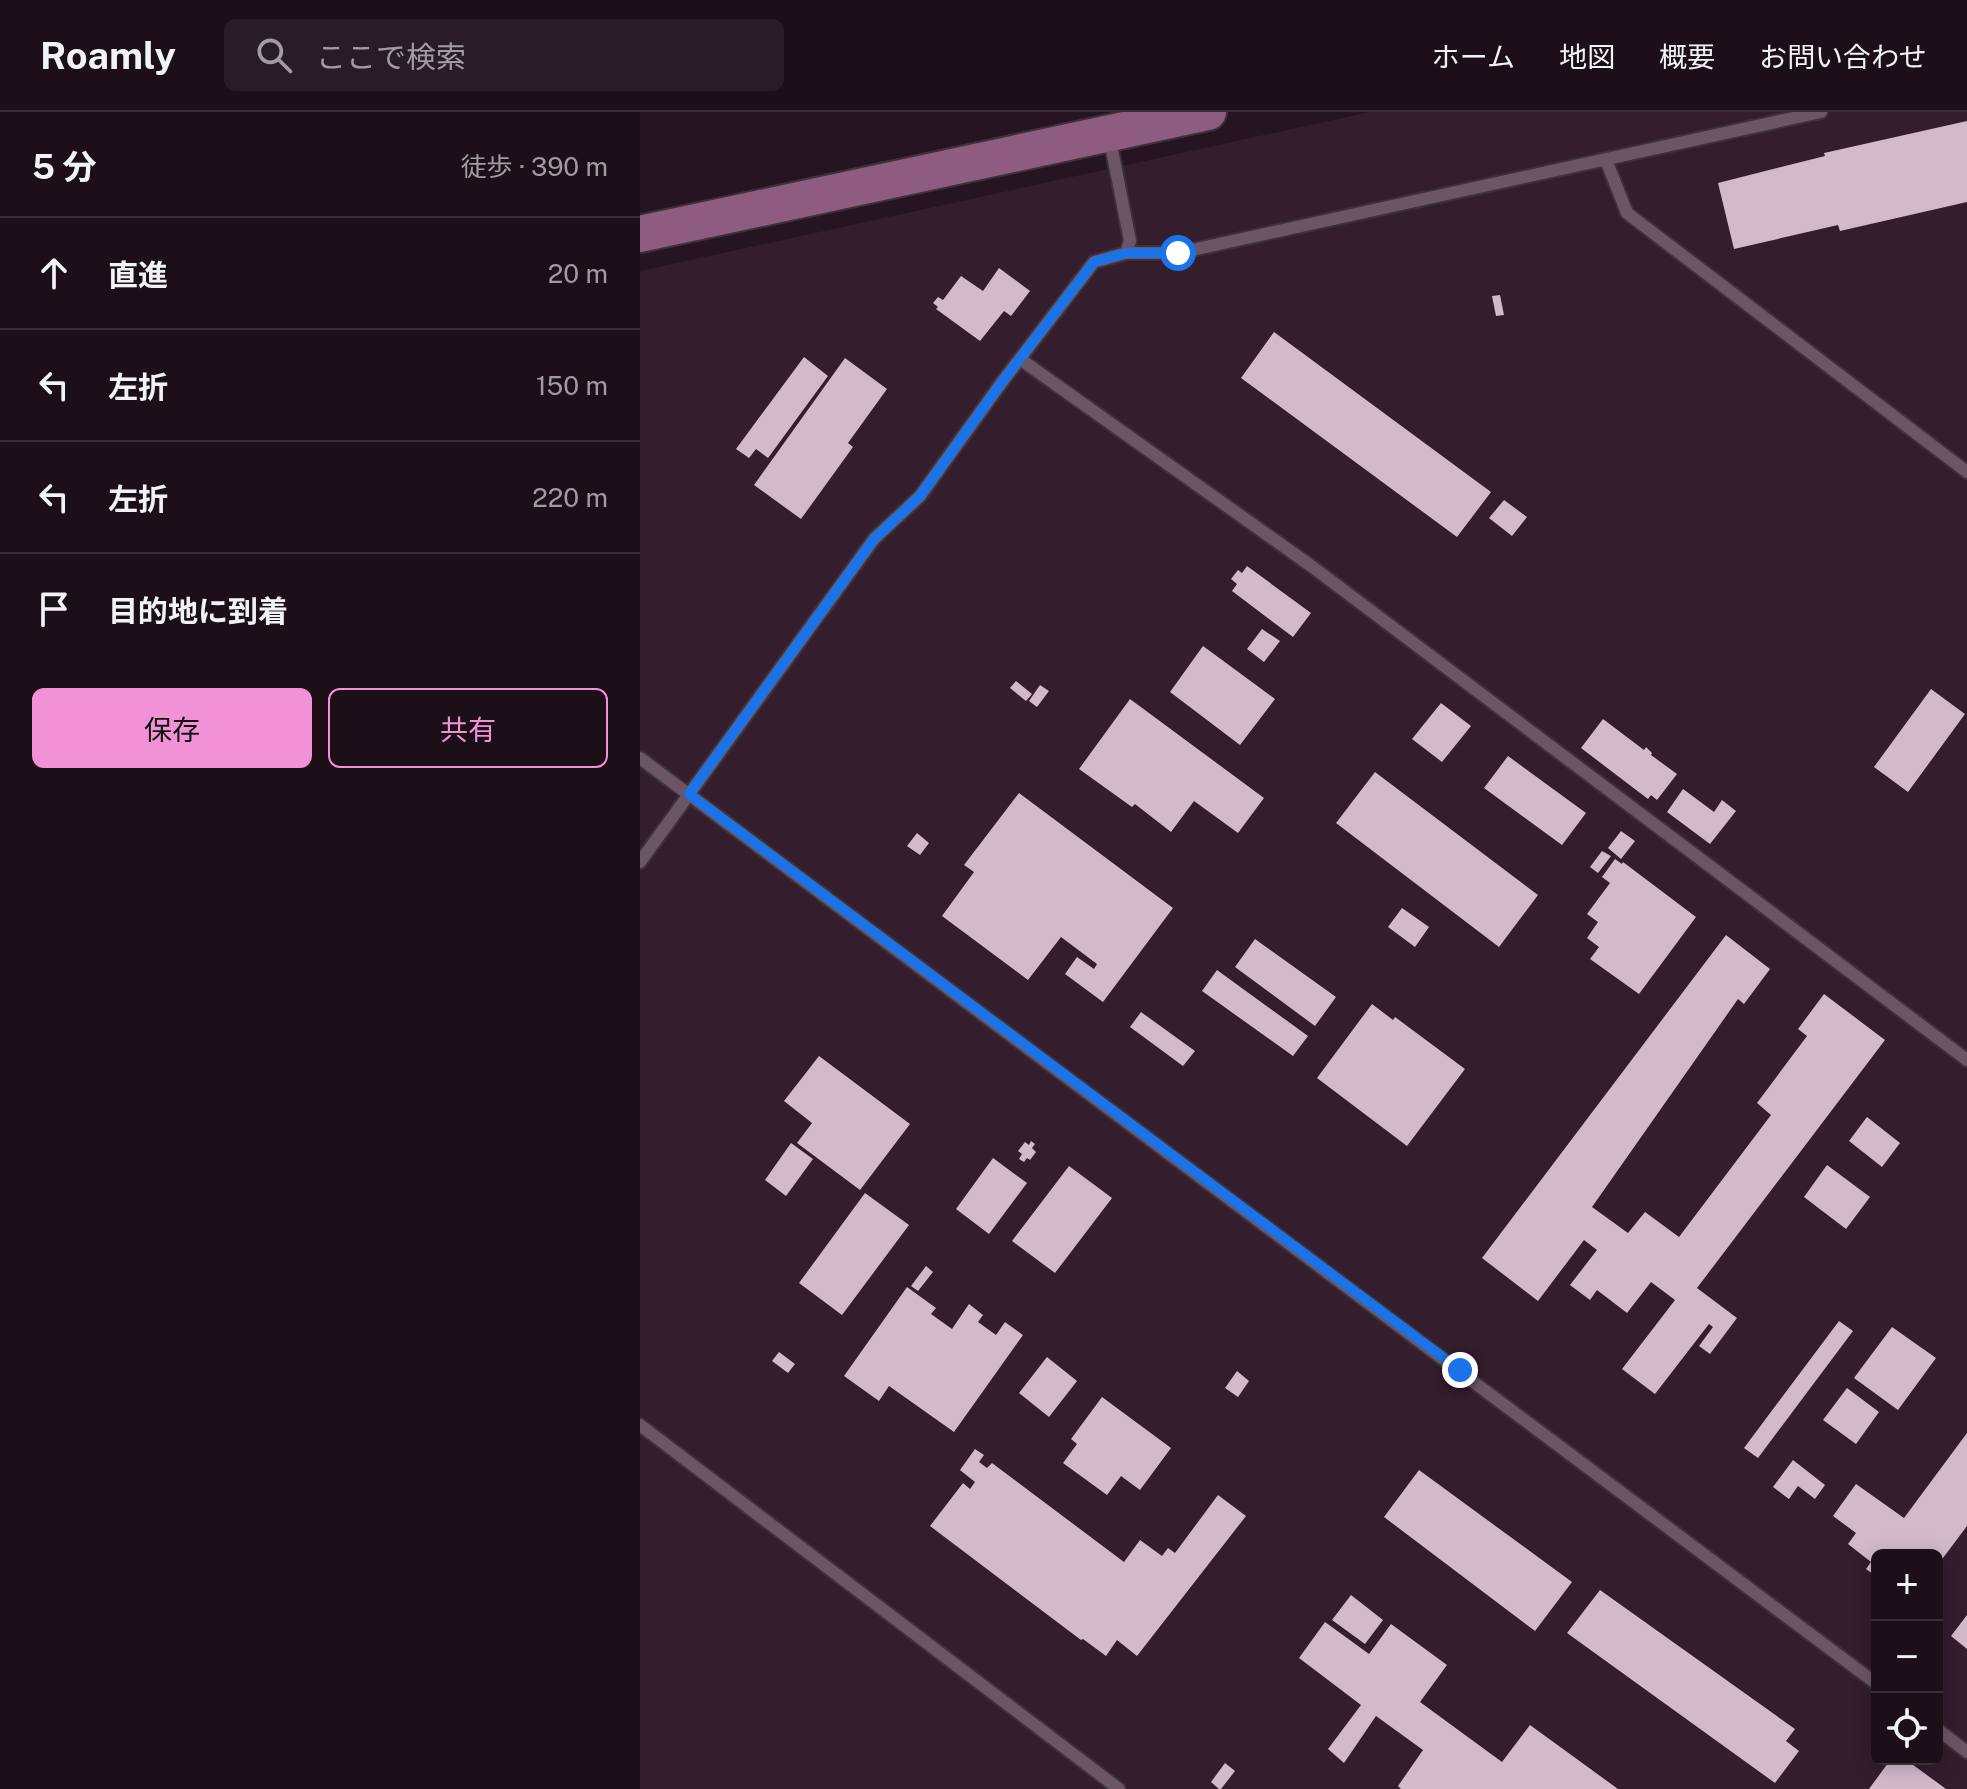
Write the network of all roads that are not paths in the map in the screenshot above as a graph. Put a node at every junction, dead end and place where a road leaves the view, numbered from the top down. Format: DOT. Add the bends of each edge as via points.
graph roads {
  1 [pos="1208,112"];
  2 [pos="1821,112"];
  3 [pos="1112,146"];
  4 [pos="1606,160"];
  5 [pos="640,234"];
  6 [pos="1128,247"];
  7 [pos="1020,359"];
  8 [pos="1967,472"];
  9 [pos="640,758"];
  10 [pos="689,794"];
  11 [pos="640,862"];
  12 [pos="1967,1060"];
  13 [pos="640,1425"];
  14 [pos="1871,1680"];
  15 [pos="1943,1734"];
  16 [pos="1967,1752"];
  17 [pos="1119,1789"];
  1 -- 3 [label="street"];
  2 -- 4 [label="lane"];
  3 -- 5 [label="street" via="1018,152"];
  3 -- 6 [label="lane"];
  4 -- 6 [label="lane" via="1178,253"];
  4 -- 8 [label="lane" via="1627,213"];
  6 -- 7 [label="lane" via="1094,262"];
  7 -- 10 [label="lane" via="920,496 874,539"];
  7 -- 12 [label="lane" via="1314,568"];
  9 -- 10 [label="lane"];
  10 -- 11 [label="lane"];
  10 -- 14 [label="lane"];
  13 -- 17 [label="lane"];
  15 -- 16 [label="lane"];
}
